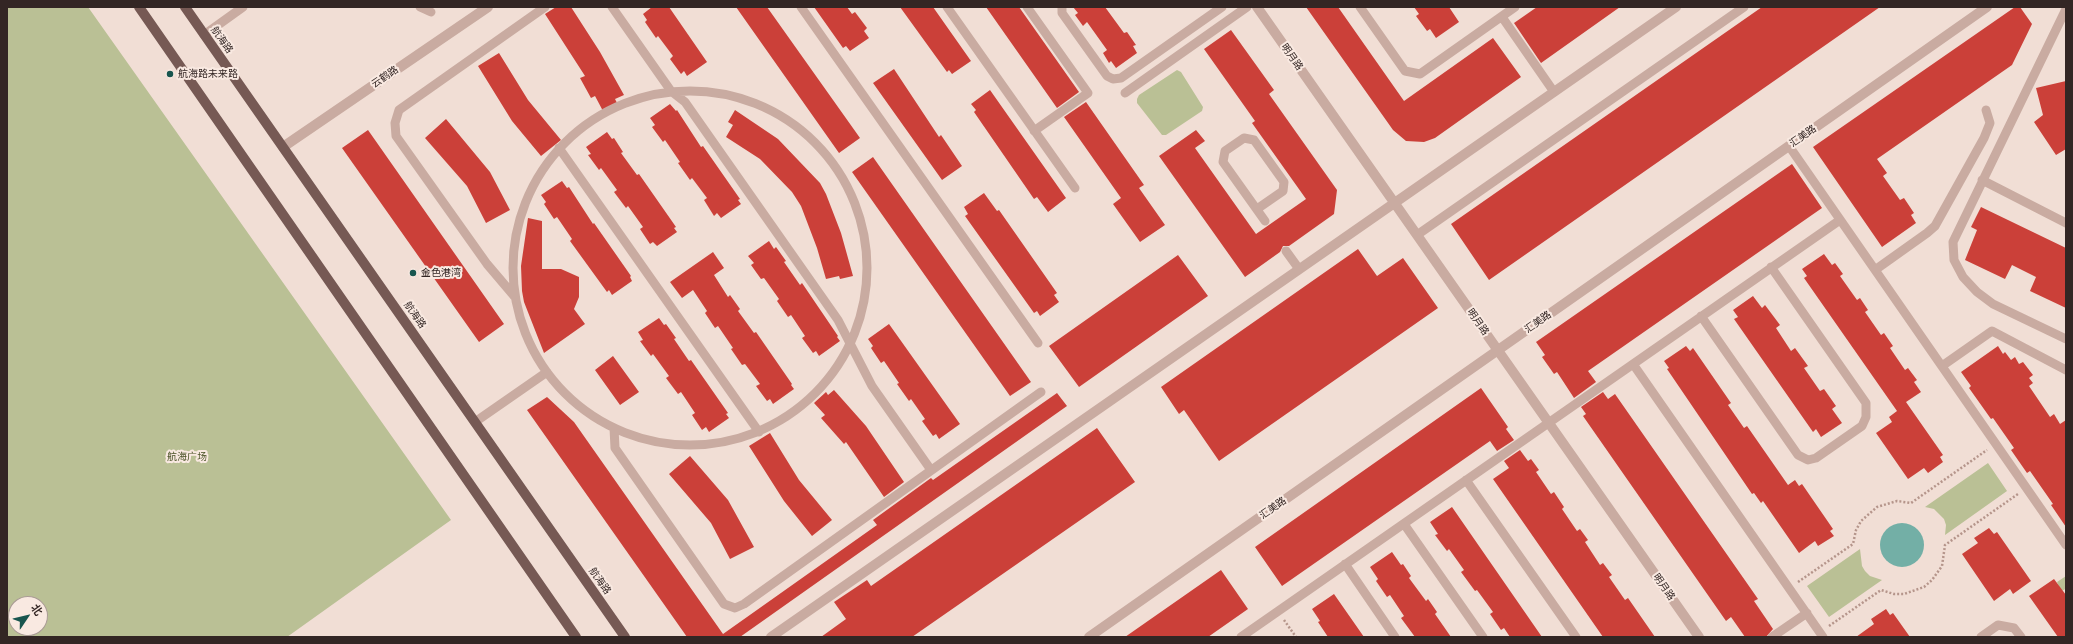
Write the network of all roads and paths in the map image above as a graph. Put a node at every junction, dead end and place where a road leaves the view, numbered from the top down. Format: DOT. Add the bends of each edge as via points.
graph roads {
  1 [pos="139,7"];
  2 [pos="185,7"];
  3 [pos="243,7"];
  4 [pos="420,7"];
  5 [pos="488,7"];
  6 [pos="545,7"];
  7 [pos="612,7"];
  8 [pos="801,7"];
  9 [pos="947,7"];
  10 [pos="1027,7"];
  11 [pos="1062,7"];
  12 [pos="1222,7"];
  13 [pos="1247,7"];
  14 [pos="1257,7"];
  15 [pos="1360,7"];
  16 [pos="1516,7"];
  17 [pos="1676,7"];
  18 [pos="1744,7"];
  19 [pos="1987,7"];
  20 [pos="2066,9"];
  21 [pos="431,12"];
  22 [pos="1502,17"];
  23 [pos="204,35"];
  24 [pos="671,91"];
  25 [pos="1554,92"];
  26 [pos="1125,93"];
  27 [pos="1986,110"];
  28 [pos="1034,131"];
  29 [pos="1789,146"];
  30 [pos="283,147"];
  31 [pos="559,148"];
  32 [pos="1982,180"];
  33 [pos="1075,188"];
  34 [pos="1394,203"];
  35 [pos="1257,209"];
  36 [pos="1840,220"];
  37 [pos="1265,221"];
  38 [pos="2066,223"];
  39 [pos="1417,235"];
  40 [pos="1286,251"];
  41 [pos="1772,267"];
  42 [pos="1299,269"];
  43 [pos="1875,270"];
  44 [pos="515,297"];
  45 [pos="1701,316"];
  46 [pos="2066,339"];
  47 [pos="1038,343"];
  48 [pos="851,344"];
  49 [pos="1498,350"];
  50 [pos="1633,364"];
  51 [pos="1942,366"];
  52 [pos="2066,370"];
  53 [pos="547,372"];
  54 [pos="1042,392"];
  55 [pos="475,422"];
  56 [pos="1548,423"];
  57 [pos="614,428"];
  58 [pos="759,432"];
  59 [pos="1996,444"];
  60 [pos="932,470"];
  61 [pos="1466,480"];
  62 [pos="2026,488"];
  63 [pos="1404,524"];
  64 [pos="2066,545"];
  65 [pos="1345,564"];
  66 [pos="1789,588"];
  67 [pos="1278,611"];
  68 [pos="1806,613"];
  69 [pos="1822,635"];
  70 [pos="576,637"];
  71 [pos="625,637"];
  72 [pos="771,637"];
  73 [pos="1089,637"];
  74 [pos="1241,637"];
  75 [pos="1296,637"];
  76 [pos="1396,637"];
  77 [pos="1483,637"];
  78 [pos="1576,637"];
  79 [pos="1699,637"];
  80 [pos="1772,637"];
  81 [pos="1981,637"];
  82 [pos="2021,637"];
  1 -- 70 [label="main road"];
  2 -- 23 [label="main road, 航海路"];
  3 -- 23 [label="lane"];
  4 -- 21 [label="lane"];
  5 -- 30 [label="street, 云鹤路"];
  6 -- 44 [label="lane" via="399,110 395,123 396,136 487,264"];
  7 -- 24 [label="lane"];
  8 -- 47 [label="lane"];
  9 -- 28 [label="lane"];
  10 -- 28 [label="lane" via="1088,93"];
  11 -- 12 [label="lane" via="1062,13 1107,76 1113,79 1121,78"];
  13 -- 26 [label="lane"];
  14 -- 34 [label="street, 明月路"];
  15 -- 22 [label="lane" via="1405,71 1420,74"];
  16 -- 22 [label="lane"];
  17 -- 25 [label="street"];
  18 -- 39 [label="lane"];
  19 -- 29 [label="street, 汇美路"];
  20 -- 32 [label="lane"];
  22 -- 25 [label="lane"];
  23 -- 30 [label="main road, 航海路"];
  24 -- 31 [label="lane" via="618,105 581,127"];
  24 -- 48 [label="lane" via="685,102 838,320"];
  24 -- 48 [label="lane" via="701,90 741,97 778,114 806,134 826,153 838,170 856,206 866,246 868,266 865,300"];
  25 -- 34 [label="street"];
  27 -- 43 [label="lane" via="1990,123 1984,138 1935,226"];
  28 -- 33 [label="lane"];
  29 -- 36 [label="lane"];
  29 -- 49 [label="street, 汇美路"];
  30 -- 55 [label="main road, 航海路"];
  31 -- 44 [label="lane" via="539,174 521,213 513,254"];
  31 -- 58 [label="lane"];
  32 -- 38 [label="lane"];
  32 -- 46 [label="lane" via="1953,242 1954,260 1963,277 1993,304"];
  34 -- 39 [label="street, 明月路"];
  34 -- 42 [label="street"];
  35 -- 35 [label="lane" via="1223,162 1225,151 1244,138 1254,140 1284,182 1283,191"];
  35 -- 37 [label="lane"];
  36 -- 41 [label="lane"];
  36 -- 43 [label="lane"];
  39 -- 49 [label="street, 明月路"];
  40 -- 42 [label="lane"];
  41 -- 45 [label="lane"];
  41 -- 45 [label="lane" via="1866,403 1866,417 1862,426 1816,458 1808,460 1798,455"];
  42 -- 72 [label="street"];
  43 -- 51 [label="lane"];
  44 -- 53 [label="lane" via="527,338"];
  45 -- 50 [label="lane"];
  48 -- 58 [label="lane" via="819,391 790,415"];
  48 -- 60 [label="lane" via="872,386"];
  49 -- 56 [label="street, 明月路"];
  49 -- 73 [label="street, 汇美路"];
  50 -- 56 [label="lane"];
  50 -- 66 [label="lane"];
  51 -- 52 [label="lane" via="1992,331"];
  51 -- 59 [label="lane"];
  53 -- 55 [label="lane"];
  53 -- 57 [label="lane" via="578,405"];
  54 -- 60 [label="lane"];
  55 -- 71 [label="main road, 航海路"];
  56 -- 61 [label="lane"];
  56 -- 79 [label="street, 明月路"];
  57 -- 58 [label="lane" via="654,442 697,445 725,442"];
  57 -- 60 [label="lane" via="615,448 724,604 735,608"];
  59 -- 62 [label="lane"];
  59 -- 66 [label="path" via="1911,503 1886,503 1868,513 1856,530 1853,544"];
  61 -- 63 [label="lane"];
  61 -- 78 [label="lane"];
  62 -- 64 [label="lane"];
  62 -- 69 [label="path" via="1945,545 1942,566 1924,587 1904,594 1881,590"];
  63 -- 65 [label="lane"];
  63 -- 77 [label="lane"];
  65 -- 67 [label="lane"];
  65 -- 76 [label="lane"];
  66 -- 68 [label="lane"];
  67 -- 74 [label="lane"];
  67 -- 75 [label="path"];
  68 -- 69 [label="lane"];
  68 -- 80 [label="lane"];
  81 -- 82 [label="lane" via="1998,625 2014,628"];
}
